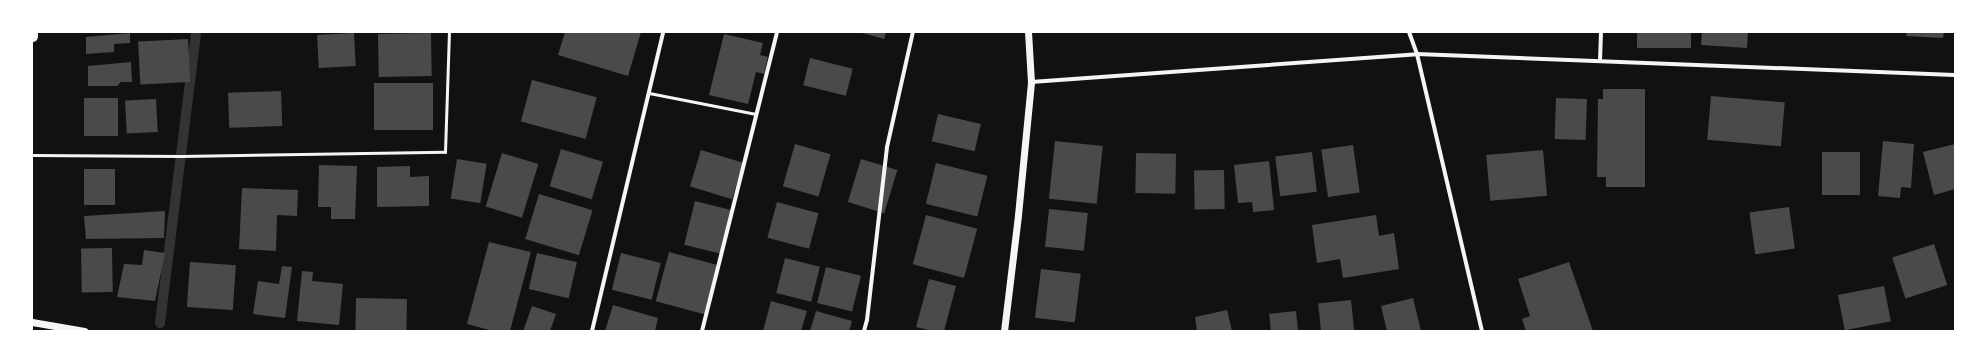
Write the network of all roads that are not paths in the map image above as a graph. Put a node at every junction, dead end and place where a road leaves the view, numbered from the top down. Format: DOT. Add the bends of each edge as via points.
graph roads {
  1 [pos="32,32"];
  2 [pos="449,32"];
  3 [pos="663,32"];
  4 [pos="777,32"];
  5 [pos="912,32"];
  6 [pos="1028,32"];
  7 [pos="1409,32"];
  8 [pos="1601,32"];
  9 [pos="32,36"];
  10 [pos="1417,54"];
  11 [pos="1600,61"];
  12 [pos="1955,75"];
  13 [pos="1031,82"];
  14 [pos="649,93"];
  15 [pos="756,114"];
  16 [pos="32,155"];
  17 [pos="32,322"];
  18 [pos="84,331"];
  19 [pos="592,331"];
  20 [pos="702,331"];
  21 [pos="864,331"];
  22 [pos="1004,331"];
  23 [pos="1482,331"];
  1 -- 9 [label="highway"];
  2 -- 16 [label="lane" via="444,152 181,156"];
  3 -- 14 [label="street"];
  4 -- 15 [label="street"];
  5 -- 21 [label="street" via="887,147"];
  6 -- 13 [label="street"];
  7 -- 10 [label="street"];
  8 -- 11 [label="street"];
  10 -- 11 [label="street"];
  10 -- 13 [label="street"];
  10 -- 23 [label="street"];
  11 -- 12 [label="street"];
  13 -- 22 [label="street"];
  14 -- 15 [label="lane"];
  14 -- 19 [label="street"];
  15 -- 20 [label="street"];
  17 -- 18 [label="street"];
}
